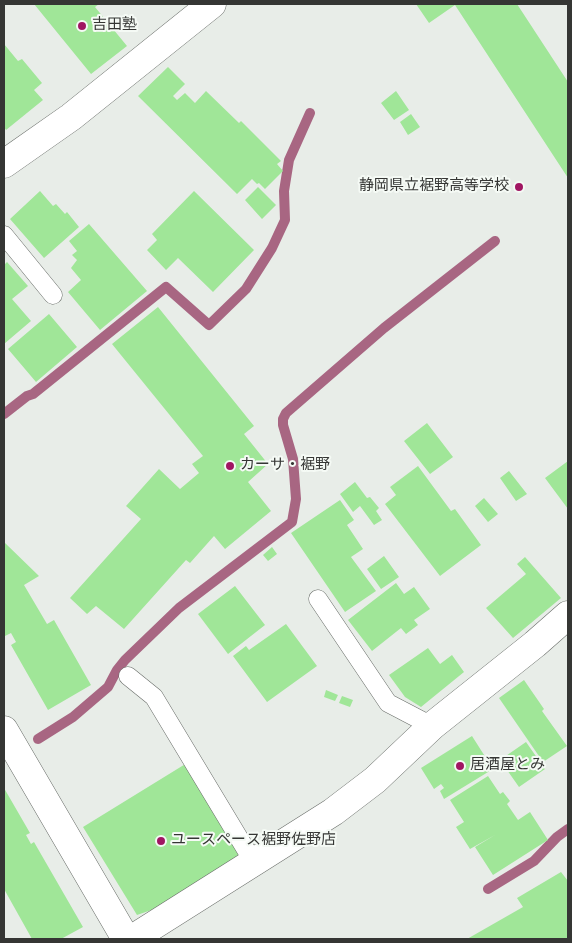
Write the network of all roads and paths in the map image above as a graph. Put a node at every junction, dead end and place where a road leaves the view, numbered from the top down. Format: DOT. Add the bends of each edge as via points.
graph roads {
  1 [pos="212,4"];
  2 [pos="4,164"];
  3 [pos="4,235"];
  4 [pos="53,295"];
  5 [pos="318,599"];
  6 [pos="568,615"];
  7 [pos="128,676"];
  8 [pos="432,726"];
  9 [pos="4,730"];
  10 [pos="254,863"];
  11 [pos="126,939"];
  12 [pos="132,939"];
  1 -- 2 [label="street" via="71,117"];
  3 -- 4 [label="lane"];
  5 -- 8 [label="lane" via="388,702"];
  6 -- 8 [label="street"];
  7 -- 10 [label="lane" via="154,697"];
  8 -- 10 [label="street" via="375,780 333,812"];
  9 -- 11 [label="street"];
  10 -- 12 [label="street"];
}
